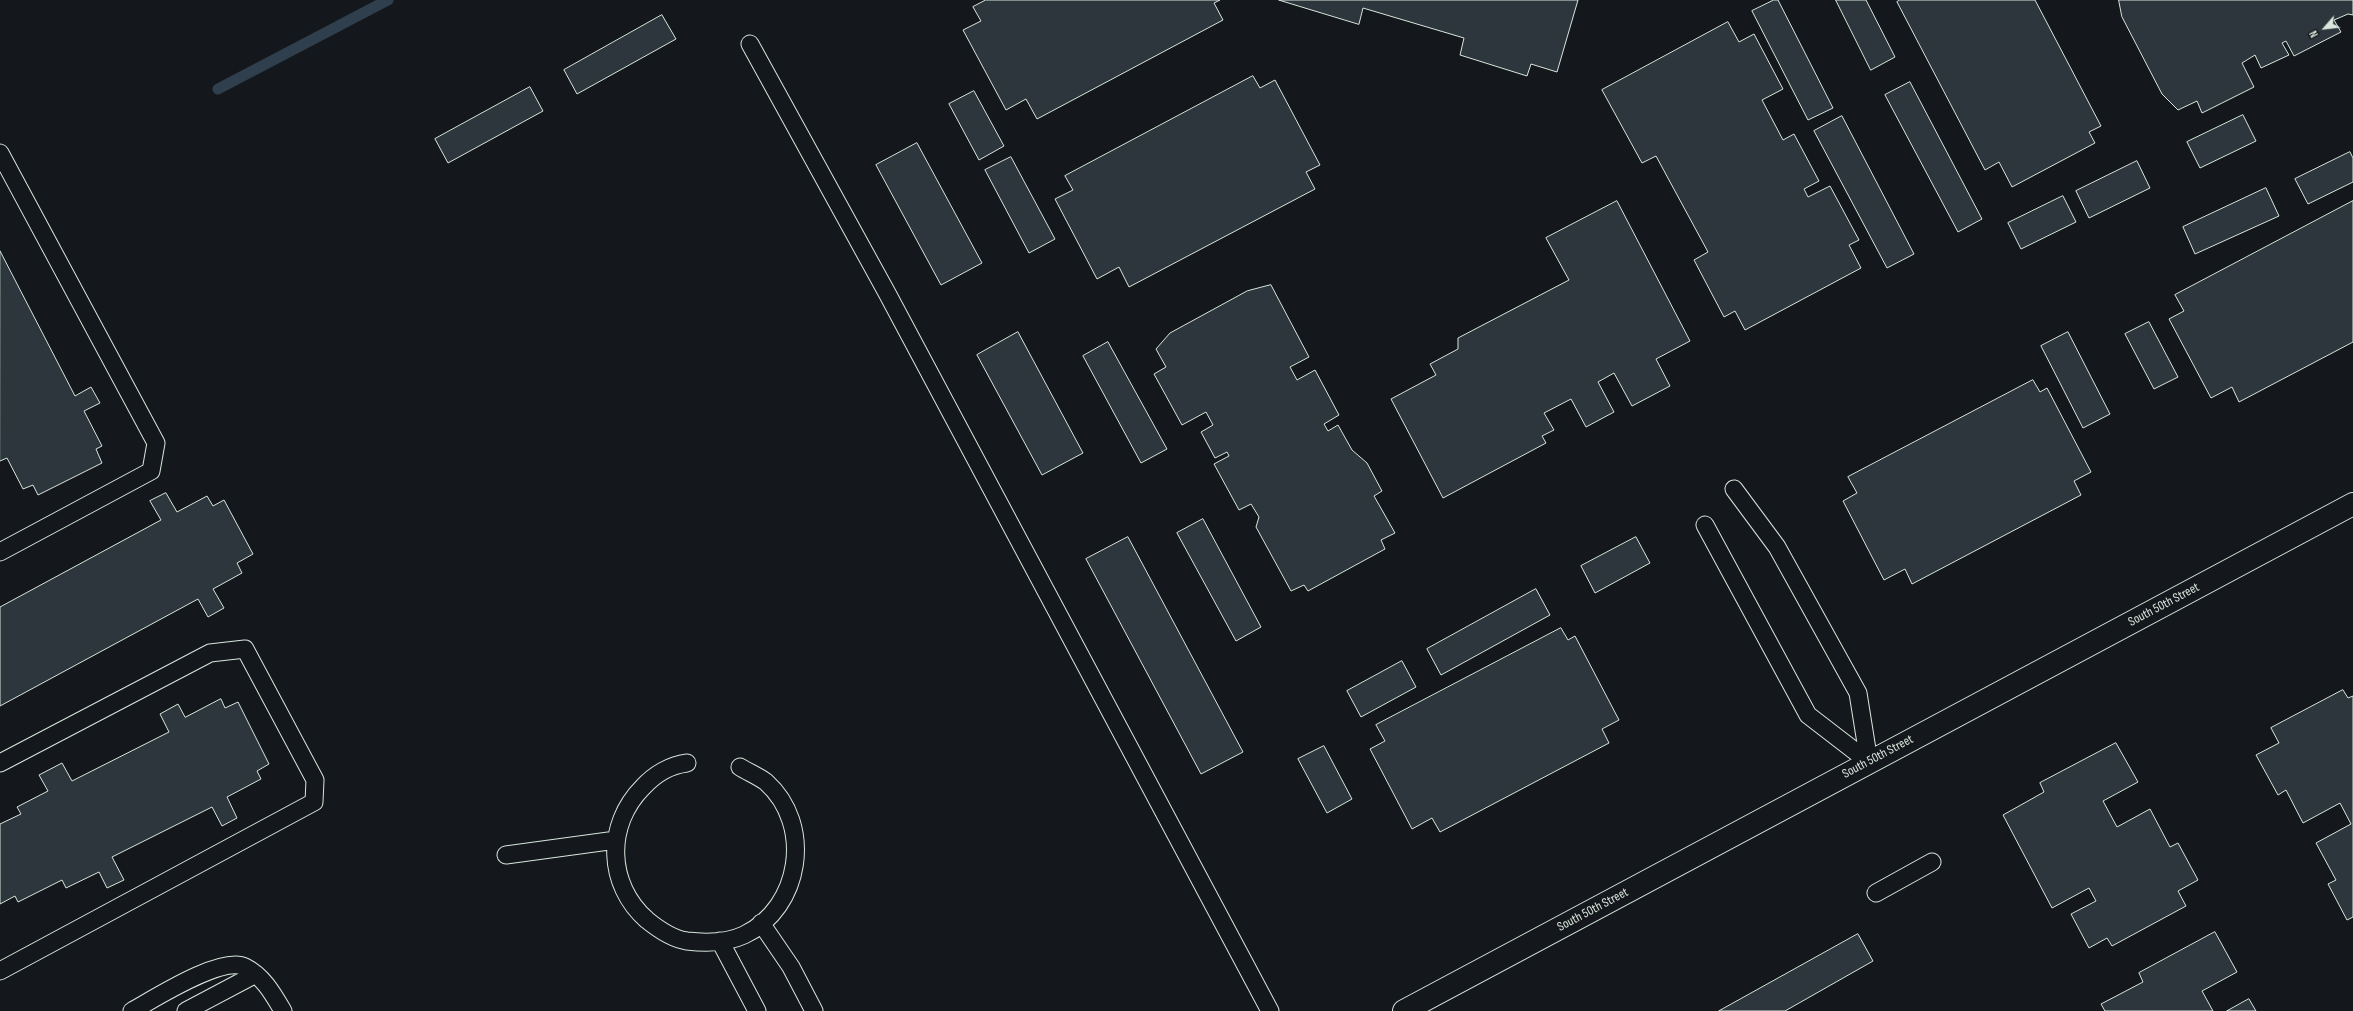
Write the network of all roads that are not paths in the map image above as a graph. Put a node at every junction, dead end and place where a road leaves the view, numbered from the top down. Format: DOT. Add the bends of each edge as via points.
graph roads {
  1 [pos="750,44"];
  2 [pos="0,153"];
  3 [pos="1734,489"];
  4 [pos="2353,504"];
  5 [pos="1705,525"];
  6 [pos="0,552"];
  7 [pos="1868,762"];
  8 [pos="0,763"];
  9 [pos="687,763"];
  10 [pos="740,767"];
  11 [pos="616,840"];
  12 [pos="506,855"];
  13 [pos="1932,862"];
  14 [pos="1876,893"];
  15 [pos="761,923"];
  16 [pos="720,941"];
  17 [pos="0,971"];
  18 [pos="254,975"];
  19 [pos="132,1011"];
  20 [pos="186,1011"];
  21 [pos="283,1011"];
  22 [pos="757,1011"];
  23 [pos="814,1011"];
  24 [pos="1270,1011"];
  25 [pos="1404,1011"];
  1 -- 24 [label="lane" via="887,293"];
  2 -- 6 [label="lane" via="156,444 150,471"];
  3 -- 7 [label="lane" via="1777,547 1858,693"];
  4 -- 7 [label="street, South 50th Street"];
  5 -- 7 [label="lane" via="1808,715"];
  7 -- 25 [label="street, South 50th Street"];
  8 -- 17 [label="lane" via="210,653 245,649 315,780 314,802"];
  9 -- 11 [label="lane" via="653,776 632,798 618,824"];
  10 -- 15 [label="lane" via="766,782 784,806 795,834 796,865 787,894 769,918"];
  11 -- 12 [label="lane"];
  11 -- 16 [label="lane" via="615,854 620,884 635,910 658,929 685,941"];
  13 -- 14 [label="lane"];
  15 -- 16 [label="lane" via="744,935"];
  15 -- 23 [label="lane" via="791,967"];
  16 -- 22 [label="lane"];
  18 -- 19 [label="lane" via="244,967 229,965 205,971"];
  18 -- 20 [label="lane"];
  18 -- 21 [label="lane" via="269,987"];
}
